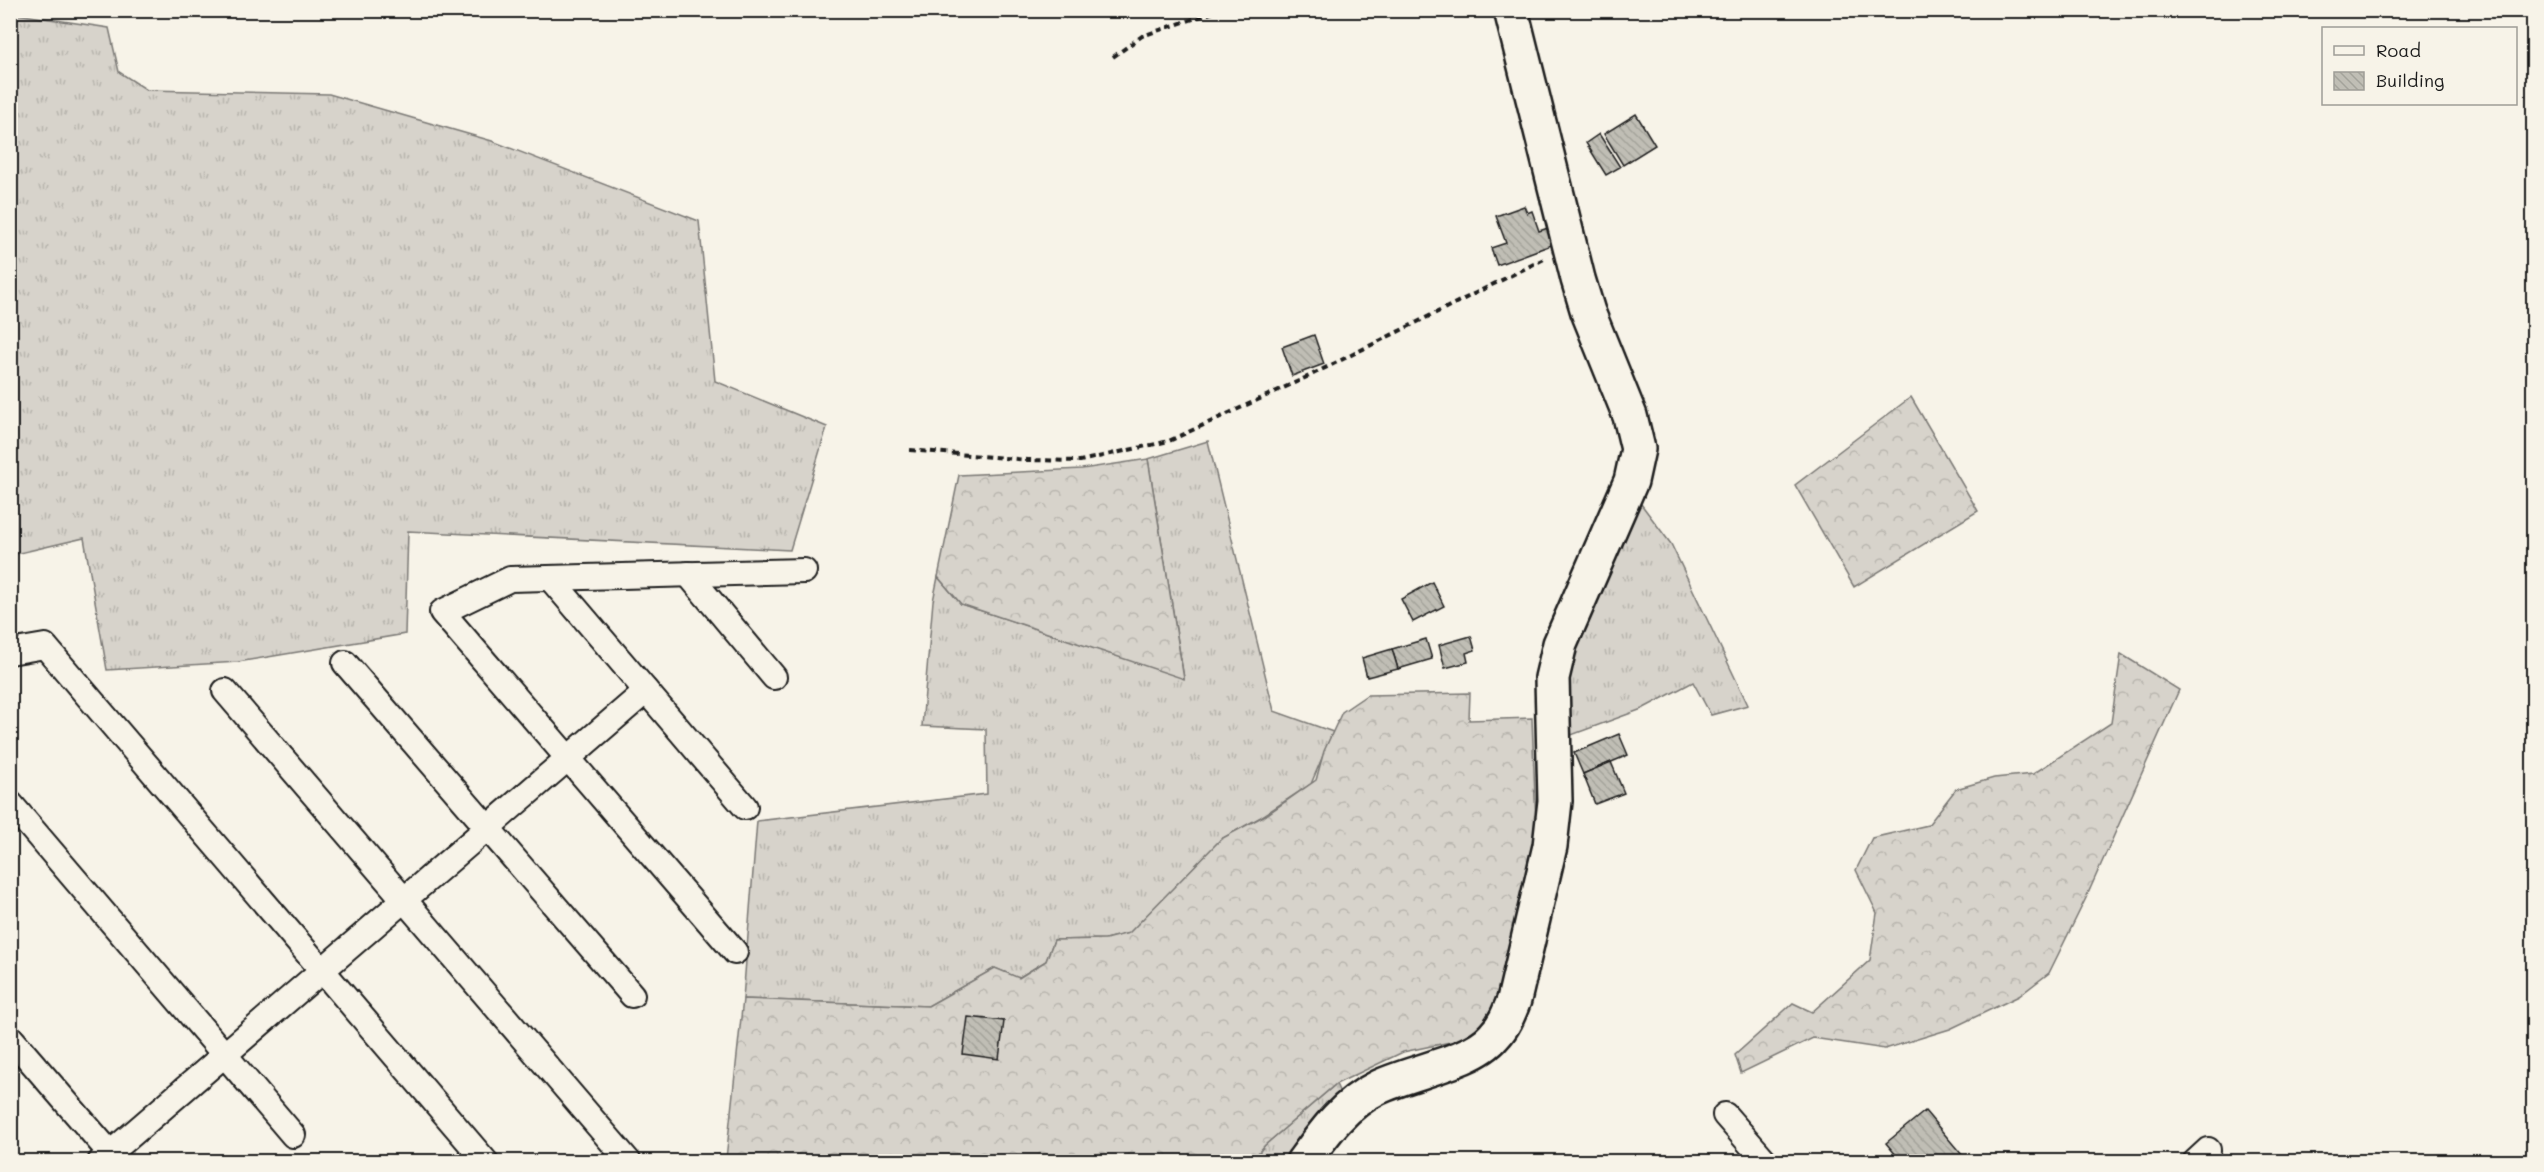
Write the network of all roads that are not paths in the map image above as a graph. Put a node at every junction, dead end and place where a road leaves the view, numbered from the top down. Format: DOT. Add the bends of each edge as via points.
graph roads {
  1 [pos="1511,10"];
  2 [pos="804,571"];
  3 [pos="688,574"];
  4 [pos="550,578"];
  5 [pos="10,652"];
  6 [pos="345,663"];
  7 [pos="774,678"];
  8 [pos="225,691"];
  9 [pos="646,691"];
  10 [pos="568,759"];
  11 [pos="10,803"];
  12 [pos="745,807"];
  13 [pos="488,828"];
  14 [pos="404,900"];
  15 [pos="735,952"];
  16 [pos="322,970"];
  17 [pos="632,995"];
  18 [pos="10,1036"];
  19 [pos="224,1055"];
  20 [pos="1725,1115"];
  21 [pos="293,1135"];
  22 [pos="105,1157"];
  23 [pos="486,1161"];
  24 [pos="629,1161"];
  25 [pos="1303,1161"];
  26 [pos="1766,1161"];
  1 -- 25 [label="street" via="1569,247 1588,312 1630,416 1638,449 1631,481 1560,644 1552,678 1555,801 1550,846 1506,1021 1493,1039 1467,1055 1375,1088 1343,1110"];
  2 -- 3 [label="street"];
  3 -- 4 [label="street"];
  3 -- 7 [label="street"];
  4 -- 9 [label="street"];
  4 -- 10 [label="street" via="510,579 442,612"];
  5 -- 16 [label="street" via="45,646"];
  6 -- 13 [label="street"];
  8 -- 14 [label="street"];
  9 -- 10 [label="street"];
  9 -- 12 [label="street"];
  10 -- 13 [label="street"];
  10 -- 15 [label="street"];
  11 -- 19 [label="street"];
  13 -- 14 [label="street"];
  13 -- 17 [label="street"];
  14 -- 16 [label="street"];
  14 -- 24 [label="street"];
  16 -- 19 [label="street"];
  16 -- 23 [label="street"];
  18 -- 22 [label="street"];
  19 -- 21 [label="street"];
  19 -- 22 [label="street"];
  20 -- 26 [label="street"];
}
